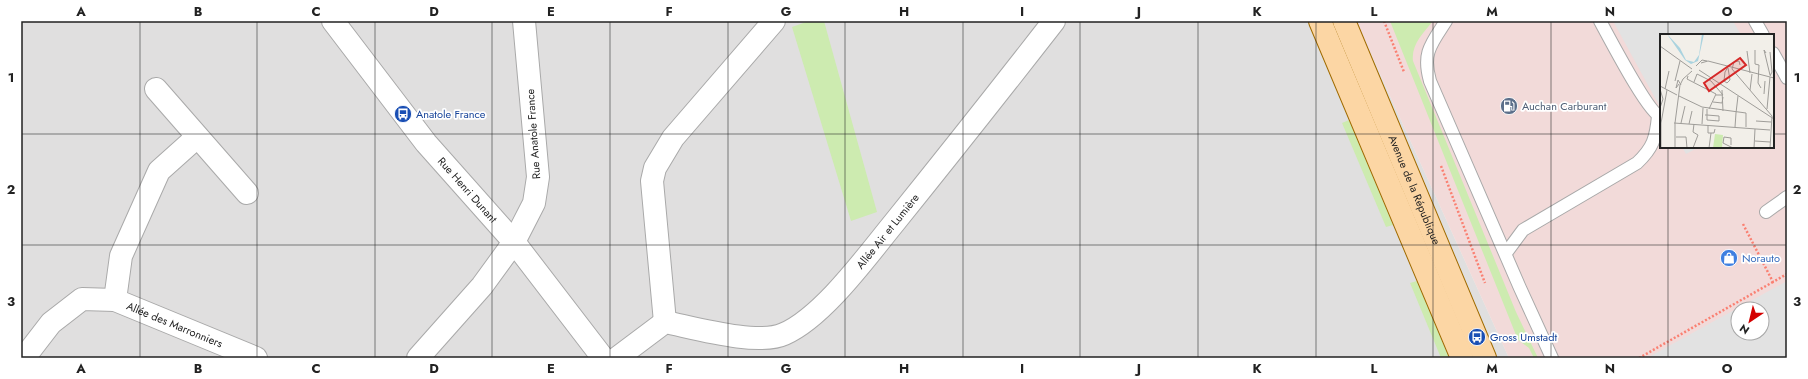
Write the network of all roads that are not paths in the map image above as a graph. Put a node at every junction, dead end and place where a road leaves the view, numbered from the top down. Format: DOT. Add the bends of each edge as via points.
graph roads {
  1 [pos="333,21"];
  2 [pos="524,21"];
  3 [pos="774,21"];
  4 [pos="1054,21"];
  5 [pos="1320,21"];
  6 [pos="1344,21"];
  7 [pos="1446,21"];
  8 [pos="1600,21"];
  9 [pos="1755,21"];
  10 [pos="1762,34"];
  11 [pos="1774,57"];
  12 [pos="1777,68"];
  13 [pos="1787,78"];
  14 [pos="156,89"];
  15 [pos="1659,117"];
  16 [pos="197,137"];
  17 [pos="247,193"];
  18 [pos="1787,197"];
  19 [pos="1766,212"];
  20 [pos="514,242"];
  21 [pos="1506,253"];
  22 [pos="115,300"];
  23 [pos="665,322"];
  24 [pos="24,358"];
  25 [pos="256,358"];
  26 [pos="418,358"];
  27 [pos="603,358"];
  28 [pos="616,358"];
  29 [pos="1462,358"];
  30 [pos="1485,358"];
  31 [pos="1552,358"];
  1 -- 20 [label="street, Rue Henri Dunant" via="426,143"];
  2 -- 20 [label="street, Rue Anatole France" via="538,177 534,203"];
  3 -- 23 [label="street" via="673,138 655,168 652,180"];
  4 -- 23 [label="street, Allée Air et Lumière" via="958,145 859,265 825,304 805,322 784,334 763,339 716,333"];
  5 -- 29 [label="main road, Avenue de la République"];
  6 -- 30 [label="main road, Avenue de la République"];
  7 -- 21 [label="lane" via="1429,47 1426,68"];
  8 -- 15 [label="lane" via="1631,76"];
  9 -- 10 [label="lane"];
  11 -- 12 [label="lane"];
  12 -- 13 [label="lane"];
  14 -- 16 [label="street"];
  15 -- 21 [label="lane" via="1649,152 1637,163 1523,230"];
  16 -- 17 [label="street"];
  16 -- 22 [label="street, Allée des Marronniers" via="159,171 121,256"];
  18 -- 19 [label="lane"];
  20 -- 26 [label="street" via="482,286"];
  20 -- 27 [label="street, Rue Henri Dunant"];
  21 -- 31 [label="lane"];
  22 -- 24 [label="street, Allée des Marronniers" via="82,299 51,323"];
  22 -- 25 [label="street, Allée des Marronniers"];
  23 -- 28 [label="street"];
}
